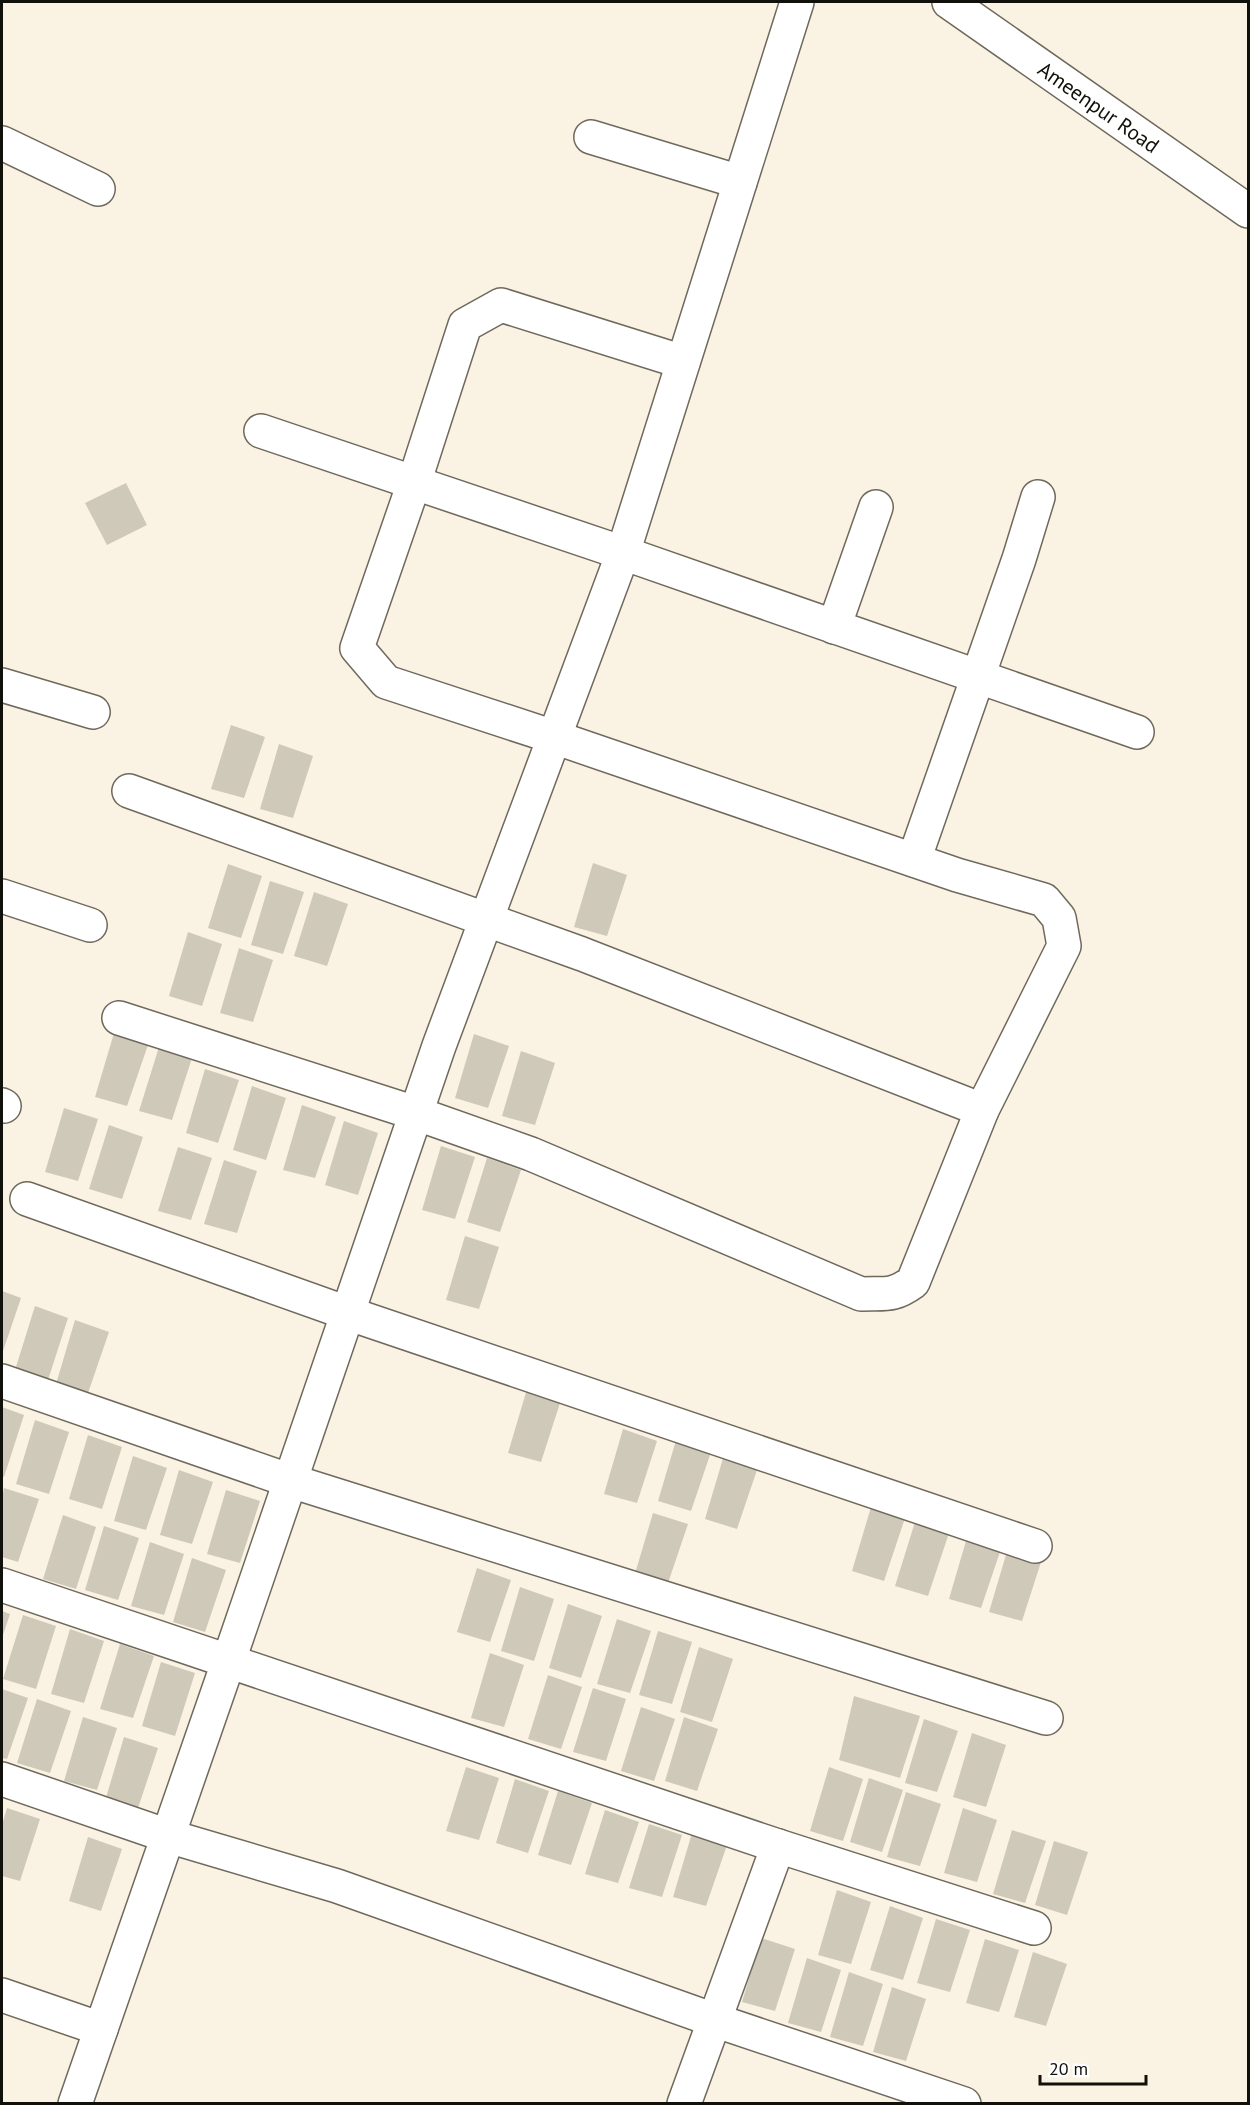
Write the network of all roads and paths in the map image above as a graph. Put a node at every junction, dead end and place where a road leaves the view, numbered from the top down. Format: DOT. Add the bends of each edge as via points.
graph roads {
  1 [pos="797,2"];
  2 [pos="949,2"];
  3 [pos="591,136"];
  4 [pos="2,143"];
  5 [pos="740,182"];
  6 [pos="98,189"];
  7 [pos="1248,211"];
  8 [pos="683,362"];
  9 [pos="261,431"];
  10 [pos="414,483"];
  11 [pos="1038,497"];
  12 [pos="876,507"];
  13 [pos="623,553"];
  14 [pos="834,627"];
  15 [pos="977,677"];
  16 [pos="2,685"];
  17 [pos="93,712"];
  18 [pos="1137,732"];
  19 [pos="554,736"];
  20 [pos="129,791"];
  21 [pos="914,860"];
  22 [pos="2,896"];
  23 [pos="485,920"];
  24 [pos="90,925"];
  25 [pos="119,1018"];
  26 [pos="982,1110"];
  27 [pos="415,1113"];
  28 [pos="27,1199"];
  29 [pos="347,1313"];
  30 [pos="2,1381"];
  31 [pos="291,1480"];
  32 [pos="1035,1546"];
  33 [pos="2,1585"];
  34 [pos="230,1660"];
  35 [pos="1046,1718"];
  36 [pos="2,1779"];
  37 [pos="168,1836"];
  38 [pos="778,1846"];
  39 [pos="1034,1928"];
  40 [pos="2,1995"];
  41 [pos="714,2020"];
  42 [pos="101,2029"];
  43 [pos="75,2103"];
  44 [pos="684,2103"];
  45 [pos="964,2103"];
  1 -- 5 [label="street"];
  2 -- 7 [label="street, Ameenpur Road"];
  3 -- 5 [label="street"];
  4 -- 6 [label="street"];
  5 -- 8 [label="street"];
  8 -- 10 [label="street" via="501,305 465,325"];
  8 -- 13 [label="street"];
  9 -- 10 [label="street"];
  10 -- 13 [label="street"];
  10 -- 19 [label="street" via="357,648 386,682"];
  11 -- 15 [label="street"];
  12 -- 14 [label="street"];
  13 -- 14 [label="street"];
  13 -- 19 [label="street"];
  14 -- 15 [label="street"];
  15 -- 18 [label="street"];
  15 -- 21 [label="street"];
  16 -- 17 [label="street"];
  19 -- 21 [label="street"];
  19 -- 23 [label="street"];
  20 -- 23 [label="street"];
  21 -- 26 [label="street" via="1044,900 1059,918 1064,946"];
  22 -- 24 [label="street"];
  23 -- 26 [label="street"];
  23 -- 27 [label="street"];
  25 -- 27 [label="street"];
  26 -- 27 [label="street" via="913,1282 889,1294 861,1294 531,1154"];
  27 -- 29 [label="street"];
  28 -- 29 [label="street"];
  29 -- 31 [label="street"];
  29 -- 32 [label="street"];
  30 -- 31 [label="street"];
  31 -- 34 [label="street"];
  31 -- 35 [label="street"];
  33 -- 34 [label="street"];
  34 -- 37 [label="street"];
  34 -- 38 [label="street"];
  36 -- 37 [label="street"];
  37 -- 41 [label="street" via="338,1886"];
  37 -- 42 [label="street"];
  38 -- 39 [label="street"];
  38 -- 41 [label="street"];
  40 -- 42 [label="street"];
  41 -- 44 [label="street"];
  41 -- 45 [label="street"];
  42 -- 43 [label="street"];
}
